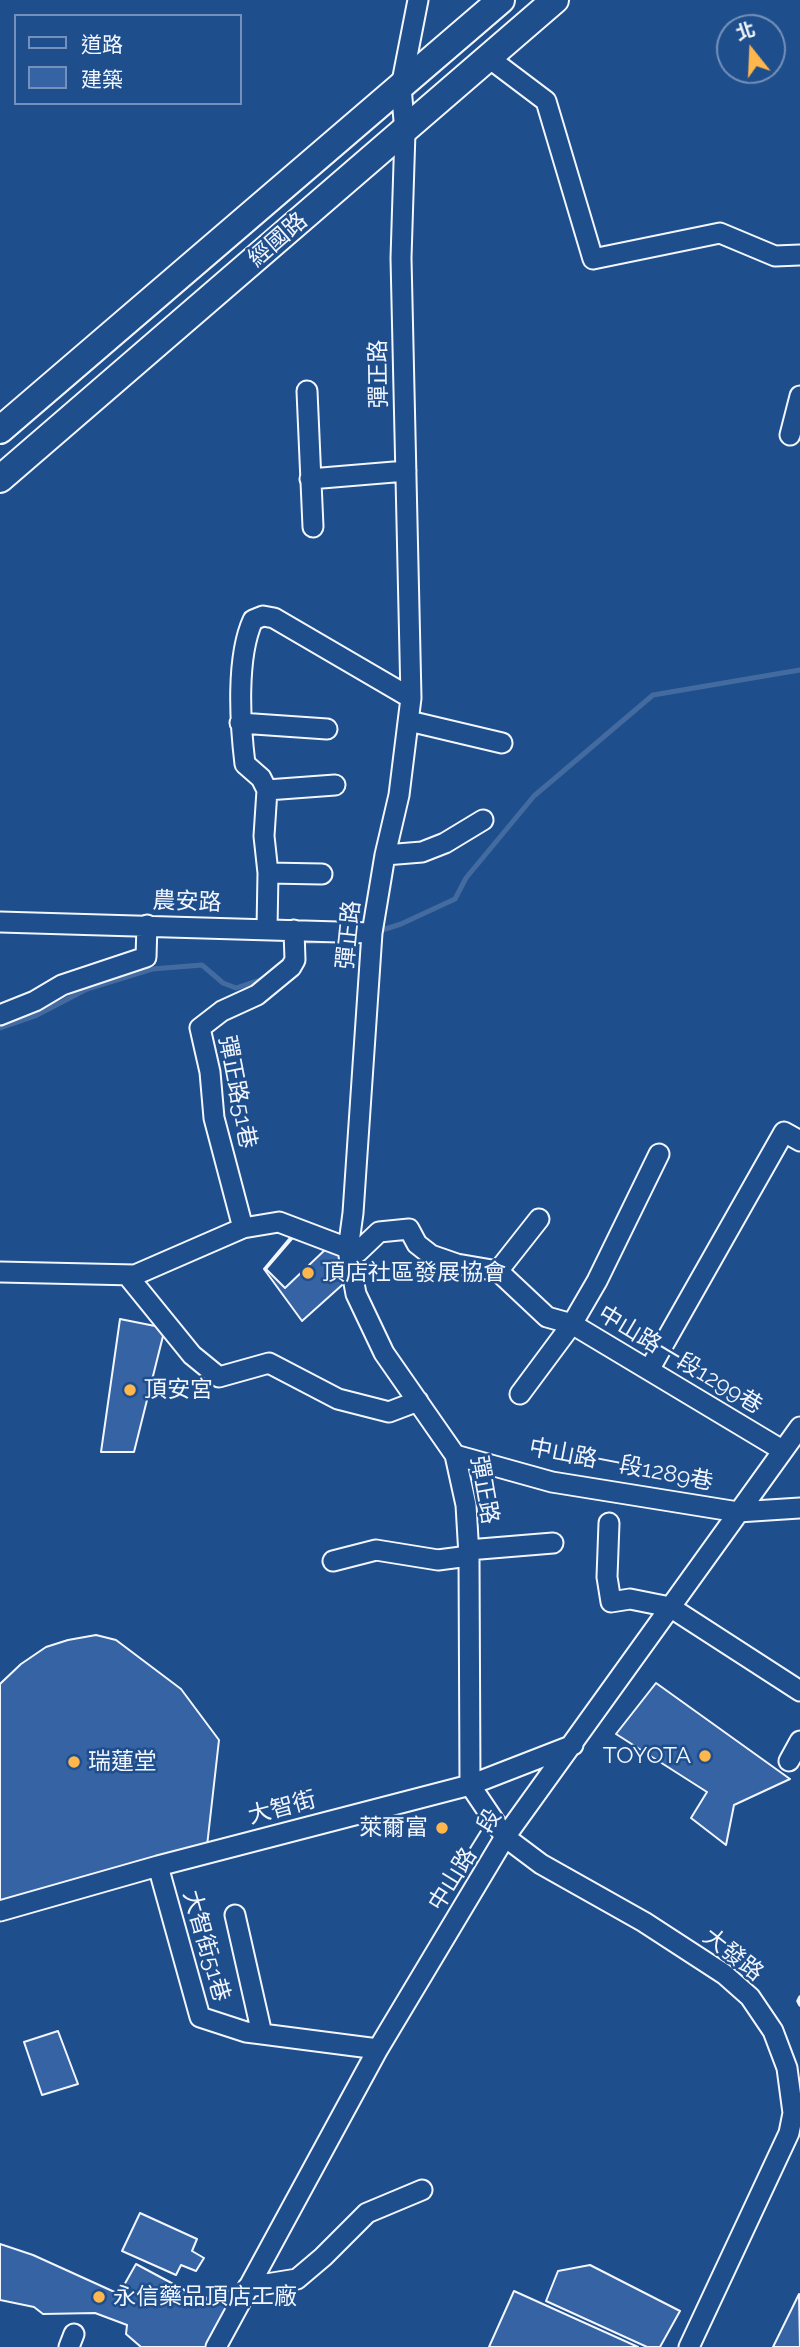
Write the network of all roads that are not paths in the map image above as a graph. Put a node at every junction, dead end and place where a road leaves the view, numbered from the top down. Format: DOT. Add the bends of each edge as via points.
graph roads {
  1 [pos="418,0"];
  2 [pos="501,0"];
  3 [pos="555,0"];
  4 [pos="489,58"];
  5 [pos="401,87"];
  6 [pos="405,132"];
  7 [pos="800,255"];
  8 [pos="307,391"];
  9 [pos="800,396"];
  10 [pos="0,430"];
  11 [pos="790,435"];
  12 [pos="406,471"];
  13 [pos="0,479"];
  14 [pos="310,479"];
  15 [pos="313,527"];
  16 [pos="411,698"];
  17 [pos="409,720"];
  18 [pos="240,723"];
  19 [pos="327,729"];
  20 [pos="502,743"];
  21 [pos="335,785"];
  22 [pos="267,790"];
  23 [pos="483,820"];
  24 [pos="385,855"];
  25 [pos="268,873"];
  26 [pos="322,874"];
  27 [pos="0,922"];
  28 [pos="147,925"];
  29 [pos="267,929"];
  30 [pos="294,930"];
  31 [pos="372,933"];
  32 [pos="0,1015"];
  33 [pos="800,1141"];
  34 [pos="659,1154"];
  35 [pos="539,1219"];
  36 [pos="243,1228"];
  37 [pos="348,1250"];
  38 [pos="498,1270"];
  39 [pos="0,1272"];
  40 [pos="127,1275"];
  41 [pos="572,1324"];
  42 [pos="649,1370"];
  43 [pos="520,1394"];
  44 [pos="418,1401"];
  45 [pos="800,1427"];
  46 [pos="782,1450"];
  47 [pos="455,1455"];
  48 [pos="800,1508"];
  49 [pos="738,1512"];
  50 [pos="609,1523"];
  51 [pos="553,1543"];
  52 [pos="469,1553"];
  53 [pos="333,1561"];
  54 [pos="670,1607"];
  55 [pos="800,1691"];
  56 [pos="800,1741"];
  57 [pos="573,1745"];
  58 [pos="789,1761"];
  59 [pos="470,1785"];
  60 [pos="505,1837"];
  61 [pos="158,1866"];
  62 [pos="0,1911"];
  63 [pos="235,1915"];
  64 [pos="262,2034"];
  65 [pos="378,2049"];
  66 [pos="422,2190"];
  67 [pos="248,2287"];
  68 [pos="216,2347"];
  69 [pos="689,2347"];
  1 -- 5 [label="street, 彈正路"];
  2 -- 5 [label="main road, 經國路"];
  3 -- 4 [label="main road, 經國路"];
  4 -- 6 [label="main road, 經國路"];
  4 -- 7 [label="street" via="546,101 593,259 720,233 775,256"];
  5 -- 6 [label="street, 彈正路"];
  5 -- 10 [label="main road, 經國路"];
  6 -- 12 [label="street, 彈正路" via="401,258"];
  6 -- 13 [label="main road, 經國路"];
  8 -- 14 [label="street"];
  9 -- 11 [label="street"];
  12 -- 14 [label="street"];
  12 -- 16 [label="street, 彈正路"];
  14 -- 15 [label="street"];
  16 -- 17 [label="street, 彈正路"];
  16 -- 18 [label="street" via="274,618 263,616 253,620 245,637"];
  17 -- 20 [label="street"];
  17 -- 24 [label="street, 彈正路"];
  18 -- 19 [label="street"];
  18 -- 22 [label="street" via="245,764"];
  21 -- 22 [label="street"];
  22 -- 25 [label="street" via="264,836"];
  23 -- 24 [label="street" via="422,852"];
  24 -- 31 [label="street, 彈正路"];
  25 -- 26 [label="street"];
  25 -- 29 [label="street"];
  27 -- 28 [label="street, 農安路"];
  28 -- 29 [label="street, 農安路"];
  28 -- 32 [label="street" via="146,957 62,985"];
  29 -- 30 [label="street, 農安路"];
  30 -- 31 [label="street, 農安路"];
  30 -- 36 [label="street, 彈正路51巷" via="291,967 257,995 200,1028 214,1118"];
  31 -- 37 [label="street, 彈正路"];
  33 -- 42 [label="street" via="784,1132"];
  34 -- 41 [label="street, 中山路一段1299巷"];
  35 -- 38 [label="street"];
  36 -- 37 [label="street" via="279,1222"];
  36 -- 40 [label="street"];
  37 -- 38 [label="street" via="358,1252 379,1232 409,1229 417,1244 431,1255"];
  37 -- 44 [label="street, 彈正路" via="356,1294 384,1353"];
  38 -- 41 [label="street" via="547,1317"];
  39 -- 40 [label="street"];
  40 -- 44 [label="street" via="192,1355 219,1377 269,1363 338,1399 388,1412"];
  41 -- 42 [label="street, 中山路一段1299巷"];
  41 -- 43 [label="street"];
  42 -- 46 [label="street, 中山路一段1299巷"];
  44 -- 47 [label="street, 彈正路"];
  45 -- 46 [label="street, 中山路一段"];
  46 -- 49 [label="street, 中山路一段"];
  47 -- 49 [label="street, 中山路一段1289巷" via="552,1482"];
  47 -- 52 [label="street, 彈正路" via="466,1505"];
  48 -- 49 [label="street, 中山路一段1289巷"];
  49 -- 54 [label="street, 中山路一段"];
  50 -- 54 [label="street" via="611,1602 630,1600"];
  51 -- 52 [label="street"];
  52 -- 53 [label="street" via="438,1560 376,1550"];
  52 -- 59 [label="street, 彈正路"];
  54 -- 55 [label="street"];
  54 -- 57 [label="street, 中山路一段"];
  56 -- 58 [label="street"];
  57 -- 59 [label="street, 大智街"];
  57 -- 60 [label="street, 中山路一段"];
  59 -- 60 [label="street"];
  59 -- 61 [label="street, 大智街"];
  60 -- 65 [label="street, 中山路一段"];
  60 -- 69 [label="street, 大發路" via="541,1864 645,1922 724,1974 762,2013 787,2068 793,2113 789,2133"];
  61 -- 62 [label="street, 大智街"];
  61 -- 64 [label="street, 大智街51巷" via="200,2017"];
  63 -- 64 [label="street"];
  64 -- 65 [label="street"];
  65 -- 67 [label="street, 中山路一段"];
  66 -- 67 [label="street" via="367,2213 297,2279"];
  67 -- 68 [label="street, 中山路一段"];
}
